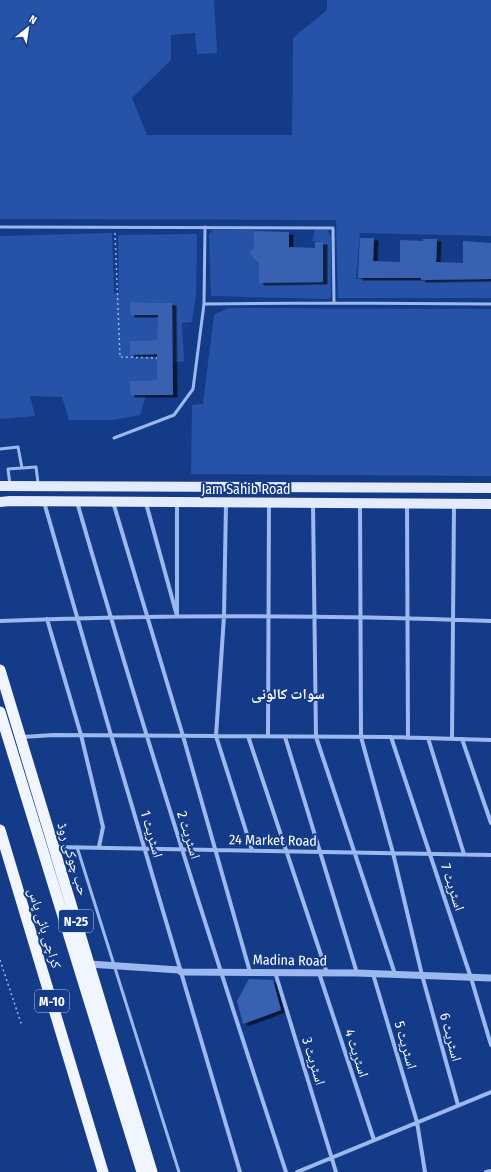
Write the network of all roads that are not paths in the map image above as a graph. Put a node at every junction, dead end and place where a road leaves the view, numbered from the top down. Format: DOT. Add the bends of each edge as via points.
graph roads {
  1 [pos="205,227"];
  2 [pos="0,228"];
  3 [pos="334,303"];
  4 [pos="204,304"];
  5 [pos="491,304"];
  6 [pos="114,438"];
  7 [pos="0,448"];
  8 [pos="22,468"];
  9 [pos="5,486"];
  10 [pos="38,486"];
  11 [pos="491,488"];
  12 [pos="0,502"];
  13 [pos="44,502"];
  14 [pos="77,502"];
  15 [pos="113,502"];
  16 [pos="146,502"];
  17 [pos="177,502"];
  18 [pos="226,503"];
  19 [pos="269,503"];
  20 [pos="313,503"];
  21 [pos="360,503"];
  22 [pos="407,504"];
  23 [pos="454,504"];
  24 [pos="491,504"];
  25 [pos="148,616"];
  26 [pos="178,616"];
  27 [pos="224,616"];
  28 [pos="269,617"];
  29 [pos="314,617"];
  30 [pos="77,618"];
  31 [pos="110,618"];
  32 [pos="360,618"];
  33 [pos="407,618"];
  34 [pos="47,619"];
  35 [pos="453,619"];
  36 [pos="0,621"];
  37 [pos="491,621"];
  38 [pos="0,670"];
  39 [pos="0,712"];
  40 [pos="81,735"];
  41 [pos="111,735"];
  42 [pos="147,735"];
  43 [pos="183,736"];
  44 [pos="216,736"];
  45 [pos="248,736"];
  46 [pos="268,736"];
  47 [pos="20,737"];
  48 [pos="285,737"];
  49 [pos="316,737"];
  50 [pos="361,737"];
  51 [pos="391,737"];
  52 [pos="408,738"];
  53 [pos="428,738"];
  54 [pos="452,739"];
  55 [pos="462,739"];
  56 [pos="491,740"];
  57 [pos="491,824"];
  58 [pos="0,830"];
  59 [pos="54,847"];
  60 [pos="77,847"];
  61 [pos="98,847"];
  62 [pos="144,848"];
  63 [pos="182,848"];
  64 [pos="216,849"];
  65 [pos="252,850"];
  66 [pos="286,851"];
  67 [pos="320,852"];
  68 [pos="354,852"];
  69 [pos="393,853"];
  70 [pos="430,854"];
  71 [pos="464,854"];
  72 [pos="491,855"];
  73 [pos="89,964"];
  74 [pos="115,966"];
  75 [pos="181,972"];
  76 [pos="220,972"];
  77 [pos="250,972"];
  78 [pos="275,972"];
  79 [pos="320,973"];
  80 [pos="327,973"];
  81 [pos="357,973"];
  82 [pos="373,974"];
  83 [pos="395,974"];
  84 [pos="422,975"];
  85 [pos="471,978"];
  86 [pos="491,978"];
  87 [pos="491,1045"];
  88 [pos="491,1092"];
  89 [pos="458,1105"];
  90 [pos="417,1122"];
  91 [pos="374,1140"];
  92 [pos="332,1158"];
  93 [pos="491,1171"];
  94 [pos="103,1172"];
  95 [pos="142,1172"];
  96 [pos="152,1172"];
  97 [pos="179,1172"];
  98 [pos="240,1172"];
  99 [pos="286,1172"];
  100 [pos="297,1172"];
  101 [pos="336,1172"];
  102 [pos="425,1172"];
  103 [pos="486,1172"];
  1 -- 2 [label="lane"];
  1 -- 3 [label="lane" via="333,228"];
  1 -- 4 [label="lane"];
  3 -- 4 [label="lane"];
  3 -- 5 [label="lane"];
  4 -- 6 [label="lane" via="193,389 174,415"];
  7 -- 8 [label="lane" via="18,447"];
  8 -- 9 [label="lane" via="8,470"];
  8 -- 10 [label="lane" via="36,467"];
  9 -- 10 [label="main road, Jam Sahib Road"];
  10 -- 11 [label="main road, Jam Sahib Road"];
  12 -- 13 [label="main road, Jam Sahib Road"];
  13 -- 14 [label="main road, Jam Sahib Road"];
  13 -- 30 [label="street, اسٹریٹ 1"];
  14 -- 15 [label="main road, Jam Sahib Road"];
  14 -- 31 [label="street, اسٹریٹ 2"];
  15 -- 16 [label="main road, Jam Sahib Road"];
  15 -- 25 [label="street"];
  16 -- 17 [label="main road, Jam Sahib Road"];
  16 -- 26 [label="street"];
  17 -- 18 [label="main road, Jam Sahib Road"];
  17 -- 26 [label="street"];
  18 -- 19 [label="main road, Jam Sahib Road"];
  18 -- 27 [label="street"];
  19 -- 20 [label="main road, Jam Sahib Road"];
  19 -- 28 [label="street"];
  20 -- 21 [label="main road, Jam Sahib Road"];
  20 -- 29 [label="street"];
  21 -- 22 [label="main road, Jam Sahib Road"];
  21 -- 32 [label="street, اسٹریٹ 6"];
  22 -- 23 [label="main road, Jam Sahib Road"];
  22 -- 33 [label="street"];
  23 -- 24 [label="main road, Jam Sahib Road"];
  23 -- 35 [label="street"];
  25 -- 26 [label="street"];
  25 -- 31 [label="street"];
  25 -- 43 [label="street"];
  26 -- 27 [label="street"];
  27 -- 28 [label="street"];
  27 -- 44 [label="street"];
  28 -- 29 [label="street"];
  28 -- 46 [label="street"];
  29 -- 32 [label="street"];
  29 -- 49 [label="street"];
  30 -- 31 [label="street"];
  30 -- 34 [label="street"];
  30 -- 41 [label="street, اسٹریٹ 1"];
  31 -- 42 [label="street, اسٹریٹ 2"];
  32 -- 33 [label="street"];
  32 -- 50 [label="street, اسٹریٹ 6"];
  33 -- 35 [label="street"];
  33 -- 52 [label="street"];
  34 -- 36 [label="street"];
  34 -- 40 [label="street"];
  35 -- 37 [label="street"];
  35 -- 54 [label="street"];
  38 -- 47 [label="highway, حب چوکی روڈ / N-25"];
  39 -- 95 [label="highway, حب چوکی روڈ / N-25"];
  40 -- 41 [label="street"];
  40 -- 47 [label="street"];
  40 -- 61 [label="street" via="103,827"];
  41 -- 42 [label="street"];
  41 -- 62 [label="street, اسٹریٹ 1"];
  42 -- 43 [label="street"];
  42 -- 63 [label="street, اسٹریٹ 2"];
  43 -- 44 [label="street"];
  43 -- 64 [label="street"];
  44 -- 45 [label="street"];
  44 -- 65 [label="street"];
  45 -- 46 [label="street"];
  45 -- 66 [label="street"];
  46 -- 48 [label="street"];
  47 -- 59 [label="highway, حب چوکی روڈ / N-25"];
  48 -- 49 [label="street"];
  48 -- 67 [label="street"];
  49 -- 50 [label="street"];
  49 -- 68 [label="street"];
  50 -- 51 [label="street"];
  50 -- 69 [label="street, اسٹریٹ 6"];
  51 -- 52 [label="street"];
  51 -- 70 [label="street, اسٹریٹ 7"];
  52 -- 53 [label="street"];
  53 -- 54 [label="street"];
  53 -- 71 [label="street"];
  54 -- 55 [label="street"];
  55 -- 56 [label="street"];
  55 -- 57 [label="street"];
  58 -- 94 [label="highway, کراچی بائی پاس / M-10"];
  59 -- 60 [label="street, 24 Market Road"];
  59 -- 73 [label="highway, حب چوکی روڈ / N-25"];
  60 -- 61 [label="street, 24 Market Road"];
  60 -- 74 [label="lane"];
  61 -- 62 [label="street, 24 Market Road"];
  62 -- 63 [label="street, 24 Market Road"];
  62 -- 75 [label="street, اسٹریٹ 1"];
  63 -- 64 [label="street, 24 Market Road"];
  63 -- 76 [label="street, اسٹریٹ 2"];
  64 -- 65 [label="street, 24 Market Road"];
  64 -- 77 [label="street"];
  65 -- 66 [label="street, 24 Market Road"];
  66 -- 67 [label="street, 24 Market Road"];
  66 -- 80 [label="street"];
  67 -- 68 [label="street, 24 Market Road"];
  67 -- 81 [label="street"];
  68 -- 69 [label="street, 24 Market Road"];
  68 -- 83 [label="street"];
  69 -- 70 [label="street, 24 Market Road"];
  69 -- 84 [label="street, اسٹریٹ 6"];
  70 -- 71 [label="street, 24 Market Road"];
  70 -- 85 [label="street, اسٹریٹ 7"];
  71 -- 72 [label="street, 24 Market Road"];
  73 -- 74 [label="street, Madina Road"];
  73 -- 96 [label="highway, حب چوکی روڈ / N-25"];
  74 -- 75 [label="street, Madina Road"];
  74 -- 97 [label="lane"];
  75 -- 76 [label="street, Madina Road"];
  75 -- 98 [label="street, اسٹریٹ 1"];
  76 -- 77 [label="street, Madina Road"];
  76 -- 99 [label="street, اسٹریٹ 2"];
  77 -- 78 [label="street, Madina Road"];
  78 -- 79 [label="street, Madina Road"];
  78 -- 92 [label="street, اسٹریٹ 3"];
  79 -- 80 [label="street, Madina Road"];
  79 -- 91 [label="street, اسٹریٹ 4"];
  80 -- 81 [label="street, Madina Road"];
  81 -- 82 [label="street, Madina Road"];
  82 -- 83 [label="street, Madina Road"];
  82 -- 90 [label="street, اسٹریٹ 5"];
  83 -- 84 [label="street, Madina Road"];
  84 -- 85 [label="street, Madina Road"];
  84 -- 89 [label="street, اسٹریٹ 6"];
  85 -- 86 [label="street, Madina Road"];
  85 -- 87 [label="street, اسٹریٹ 7"];
  88 -- 89 [label="street"];
  89 -- 90 [label="street"];
  90 -- 91 [label="street"];
  90 -- 102 [label="street, اسٹریٹ 5"];
  91 -- 92 [label="street"];
  92 -- 100 [label="street"];
  92 -- 101 [label="street, اسٹریٹ 3"];
  93 -- 103 [label="street"];
}
